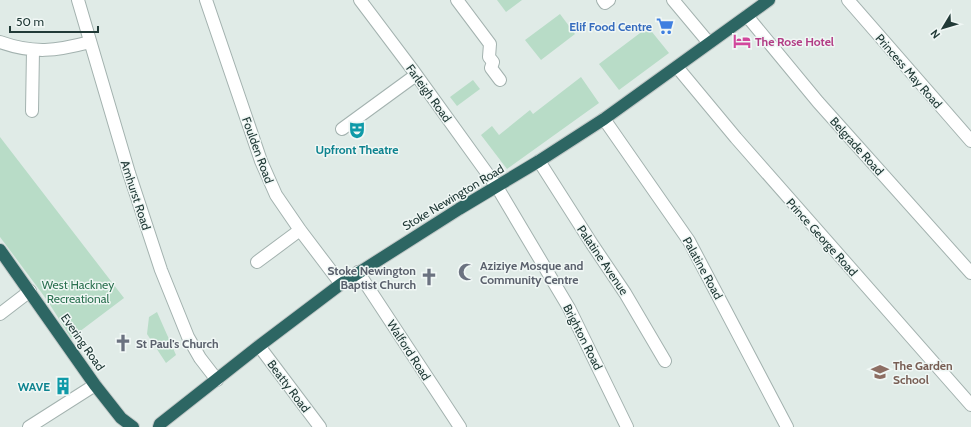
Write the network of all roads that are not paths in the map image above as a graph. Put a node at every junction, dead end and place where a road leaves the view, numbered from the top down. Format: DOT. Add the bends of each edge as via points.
graph roads {
  1 [pos="78,0"];
  2 [pos="206,0"];
  3 [pos="360,0"];
  4 [pos="457,0"];
  5 [pos="603,0"];
  6 [pos="609,0"];
  7 [pos="673,0"];
  8 [pos="769,0"];
  9 [pos="848,0"];
  10 [pos="747,16"];
  11 [pos="0,42"];
  12 [pos="90,42"];
  13 [pos="709,43"];
  14 [pos="33,50"];
  15 [pos="676,67"];
  16 [pos="416,76"];
  17 [pos="500,80"];
  18 [pos="32,111"];
  19 [pos="604,119"];
  20 [pos="342,128"];
  21 [pos="971,141"];
  22 [pos="539,161"];
  23 [pos="497,187"];
  24 [pos="300,230"];
  25 [pos="0,250"];
  26 [pos="257,262"];
  27 [pos="358,272"];
  28 [pos="971,273"];
  29 [pos="341,284"];
  30 [pos="30,292"];
  31 [pos="0,314"];
  32 [pos="259,346"];
  33 [pos="665,361"];
  34 [pos="217,380"];
  35 [pos="95,385"];
  36 [pos="971,405"];
  37 [pos="121,422"];
  38 [pos="156,426"];
  39 [pos="29,427"];
  40 [pos="133,427"];
  41 [pos="320,427"];
  42 [pos="460,427"];
  43 [pos="627,427"];
  44 [pos="787,427"];
  1 -- 12 [label="street, Amhurst Road"];
  2 -- 24 [label="street, Foulden Road" via="261,161 276,195"];
  3 -- 16 [label="street, Farleigh Road"];
  4 -- 17 [label="street" via="490,44 490,57 493,62 491,68"];
  5 -- 6 [label="street" via="605,3"];
  7 -- 13 [label="street"];
  8 -- 10 [label="highway, Stoke Newington Road"];
  9 -- 21 [label="street, Princess May Road"];
  10 -- 13 [label="highway, Stoke Newington Road"];
  10 -- 28 [label="street, Belgrade Road" via="818,102"];
  11 -- 14 [label="street"];
  12 -- 14 [label="street" via="66,48"];
  12 -- 34 [label="street, Amhurst Road" via="161,270 188,337"];
  13 -- 15 [label="highway, Stoke Newington Road"];
  14 -- 18 [label="street"];
  15 -- 19 [label="highway, Stoke Newington Road"];
  15 -- 36 [label="street, Prince George Road"];
  16 -- 20 [label="street"];
  16 -- 23 [label="street, Farleigh Road"];
  19 -- 22 [label="highway, Stoke Newington Road"];
  19 -- 44 [label="street, Palatine Road" via="689,241"];
  22 -- 23 [label="highway, Stoke Newington Road"];
  22 -- 33 [label="street, Palatine Avenue" via="625,293"];
  23 -- 27 [label="highway, Stoke Newington Road"];
  23 -- 43 [label="street, Brighton Road" via="569,308"];
  24 -- 26 [label="street"];
  24 -- 29 [label="street, Foulden Road"];
  25 -- 30 [label="highway, Evering Road"];
  27 -- 29 [label="highway, Stoke Newington Road"];
  27 -- 42 [label="street, Walford Road"];
  29 -- 32 [label="highway, Stoke Newington Road"];
  30 -- 31 [label="street"];
  30 -- 35 [label="highway, Evering Road"];
  32 -- 34 [label="highway, Stoke Newington Road"];
  32 -- 41 [label="street, Beatty Road"];
  34 -- 38 [label="highway, Stoke Newington Road"];
  35 -- 37 [label="highway, Evering Road"];
  35 -- 39 [label="street"];
  37 -- 40 [label="highway, Evering Road"];
}
